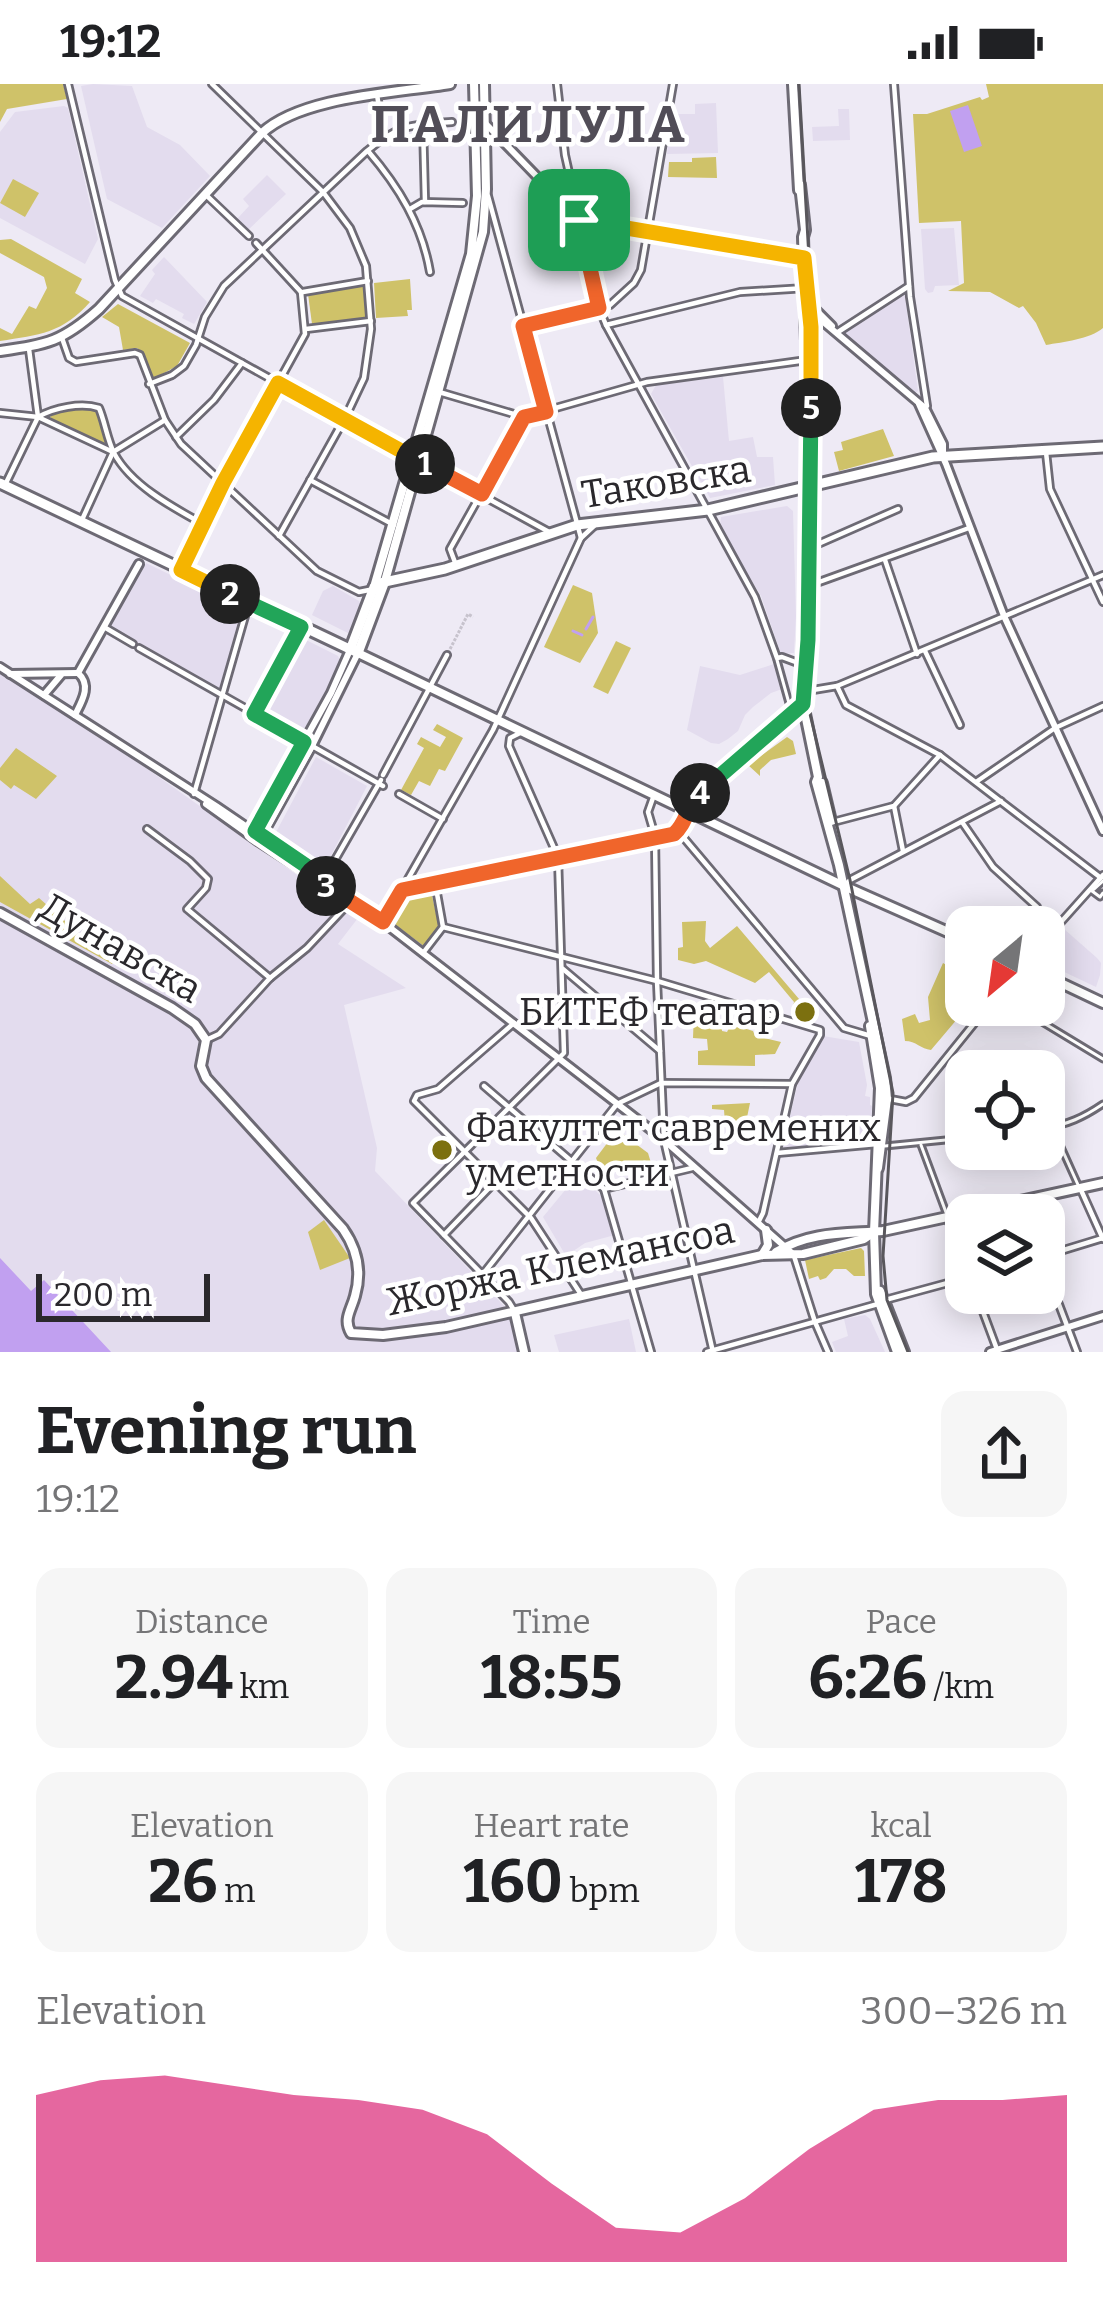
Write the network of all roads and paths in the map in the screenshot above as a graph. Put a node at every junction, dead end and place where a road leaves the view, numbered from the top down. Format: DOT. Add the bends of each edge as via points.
graph roads {
  1 [pos="68,84"];
  2 [pos="212,84"];
  3 [pos="450,84"];
  4 [pos="475,84"];
  5 [pos="484,84"];
  6 [pos="557,84"];
  7 [pos="674,84"];
  8 [pos="793,84"];
  9 [pos="894,84"];
  10 [pos="413,86"];
  11 [pos="377,95"];
  12 [pos="452,122"];
  13 [pos="485,123"];
  14 [pos="423,124"];
  15 [pos="262,133"];
  16 [pos="384,136"];
  17 [pos="367,151"];
  18 [pos="486,190"];
  19 [pos="323,192"];
  20 [pos="205,194"];
  21 [pos="425,202"];
  22 [pos="464,203"];
  23 [pos="410,209"];
  24 [pos="579,220"];
  25 [pos="648,232"];
  26 [pos="249,236"];
  27 [pos="259,246"];
  28 [pos="804,258"];
  29 [pos="430,272"];
  30 [pos="368,281"];
  31 [pos="909,286"];
  32 [pos="117,289"];
  33 [pos="301,292"];
  34 [pos="808,299"];
  35 [pos="599,308"];
  36 [pos="371,321"];
  37 [pos="606,325"];
  38 [pos="523,326"];
  39 [pos="306,329"];
  40 [pos="838,332"];
  41 [pos="62,338"];
  42 [pos="198,338"];
  43 [pos="29,346"];
  44 [pos="852,346"];
  45 [pos="0,351"];
  46 [pos="807,361"];
  47 [pos="242,363"];
  48 [pos="811,377"];
  49 [pos="278,383"];
  50 [pos="149,384"];
  51 [pos="639,385"];
  52 [pos="923,388"];
  53 [pos="439,392"];
  54 [pos="917,402"];
  55 [pos="546,412"];
  56 [pos="0,413"];
  57 [pos="929,413"];
  58 [pos="38,417"];
  59 [pos="524,417"];
  60 [pos="344,419"];
  61 [pos="165,420"];
  62 [pos="176,437"];
  63 [pos="1103,447"];
  64 [pos="1046,449"];
  65 [pos="113,452"];
  66 [pos="943,455"];
  67 [pos="416,459"];
  68 [pos="310,480"];
  69 [pos="223,483"];
  70 [pos="2,484"];
  71 [pos="810,488"];
  72 [pos="482,494"];
  73 [pos="898,509"];
  74 [pos="708,510"];
  75 [pos="81,522"];
  76 [pos="601,522"];
  77 [pos="202,524"];
  78 [pos="394,525"];
  79 [pos="577,525"];
  80 [pos="969,528"];
  81 [pos="551,533"];
  82 [pos="279,536"];
  83 [pos="581,538"];
  84 [pos="809,548"];
  85 [pos="885,560"];
  86 [pos="139,564"];
  87 [pos="456,566"];
  88 [pos="380,568"];
  89 [pos="181,570"];
  90 [pos="1103,575"];
  91 [pos="1092,580"];
  92 [pos="385,581"];
  93 [pos="808,586"];
  94 [pos="374,587"];
  95 [pos="1103,602"];
  96 [pos="247,609"];
  97 [pos="1004,616"];
  98 [pos="301,627"];
  99 [pos="104,628"];
  100 [pos="354,651"];
  101 [pos="921,652"];
  102 [pos="447,655"];
  103 [pos="776,658"];
  104 [pos="806,666"];
  105 [pos="0,667"];
  106 [pos="10,674"];
  107 [pos="78,674"];
  108 [pos="61,675"];
  109 [pos="837,686"];
  110 [pos="430,688"];
  111 [pos="804,692"];
  112 [pos="44,695"];
  113 [pos="221,695"];
  114 [pos="803,704"];
  115 [pos="1103,706"];
  116 [pos="254,714"];
  117 [pos="75,715"];
  118 [pos="792,715"];
  119 [pos="497,720"];
  120 [pos="960,724"];
  121 [pos="1054,728"];
  122 [pos="522,732"];
  123 [pos="308,744"];
  124 [pos="940,755"];
  125 [pos="381,781"];
  126 [pos="976,782"];
  127 [pos="194,794"];
  128 [pos="399,794"];
  129 [pos="654,795"];
  130 [pos="1001,801"];
  131 [pos="894,806"];
  132 [pos="688,811"];
  133 [pos="443,819"];
  134 [pos="961,821"];
  135 [pos="831,825"];
  136 [pos="147,829"];
  137 [pos="678,831"];
  138 [pos="1103,831"];
  139 [pos="655,836"];
  140 [pos="257,837"];
  141 [pos="903,851"];
  142 [pos="558,857"];
  143 [pos="1102,878"];
  144 [pos="323,881"];
  145 [pos="436,885"];
  146 [pos="844,886"];
  147 [pos="402,890"];
  148 [pos="1103,893"];
  149 [pos="352,900"];
  150 [pos="1035,906"];
  151 [pos="0,913"];
  152 [pos="1065,918"];
  153 [pos="383,922"];
  154 [pos="443,927"];
  155 [pos="945,931"];
  156 [pos="423,952"];
  157 [pos="560,958"];
  158 [pos="561,968"];
  159 [pos="270,978"];
  160 [pos="657,981"];
  161 [pos="1065,985"];
  162 [pos="1103,1003"];
  163 [pos="871,1019"];
  164 [pos="514,1023"];
  165 [pos="972,1026"];
  166 [pos="1049,1026"];
  167 [pos="871,1036"];
  168 [pos="206,1040"];
  169 [pos="880,1048"];
  170 [pos="660,1051"];
  171 [pos="559,1058"];
  172 [pos="1103,1059"];
  173 [pos="661,1083"];
  174 [pos="792,1084"];
  175 [pos="484,1086"];
  176 [pos="883,1100"];
  177 [pos="617,1104"];
  178 [pos="1103,1104"];
  179 [pos="508,1108"];
  180 [pos="1065,1123"];
  181 [pos="664,1140"];
  182 [pos="945,1140"];
  183 [pos="920,1143"];
  184 [pos="880,1145"];
  185 [pos="464,1152"];
  186 [pos="777,1154"];
  187 [pos="1065,1155"];
  188 [pos="572,1162"];
  189 [pos="695,1167"];
  190 [pos="673,1174"];
  191 [pos="494,1182"];
  192 [pos="1103,1183"];
  193 [pos="1080,1188"];
  194 [pos="604,1190"];
  195 [pos="1054,1194"];
  196 [pos="945,1212"];
  197 [pos="529,1216"];
  198 [pos="945,1217"];
  199 [pos="762,1226"];
  200 [pos="874,1232"];
  201 [pos="444,1235"];
  202 [pos="1103,1239"];
  203 [pos="790,1250"];
  204 [pos="1065,1250"];
  205 [pos="762,1255"];
  206 [pos="695,1271"];
  207 [pos="483,1274"];
  208 [pos="945,1284"];
  209 [pos="630,1286"];
  210 [pos="582,1296"];
  211 [pos="880,1302"];
  212 [pos="515,1312"];
  213 [pos="983,1314"];
  214 [pos="1062,1314"];
  215 [pos="1103,1316"];
  216 [pos="815,1322"];
  217 [pos="1067,1328"];
  218 [pos="995,1351"];
  219 [pos="524,1352"];
  220 [pos="651,1352"];
  221 [pos="711,1352"];
  222 [pos="829,1352"];
  223 [pos="901,1352"];
  224 [pos="1076,1352"];
  1 -- 32 [label="street"];
  2 -- 15 [label="street"];
  3 -- 10 [label="main road"];
  4 -- 67 [label="main road" via="475,231"];
  5 -- 13 [label="main road"];
  6 -- 24 [label="street"];
  7 -- 25 [label="street"];
  8 -- 28 [label="main road"];
  9 -- 31 [label="street"];
  10 -- 11 [label="main road"];
  11 -- 15 [label="main road" via="290,114"];
  11 -- 16 [label="street"];
  12 -- 14 [label="street"];
  13 -- 18 [label="main road"];
  13 -- 24 [label="street"];
  14 -- 16 [label="street"];
  14 -- 21 [label="street"];
  15 -- 19 [label="street"];
  15 -- 20 [label="main road"];
  16 -- 17 [label="street"];
  17 -- 19 [label="street"];
  17 -- 23 [label="street"];
  18 -- 38 [label="street"];
  18 -- 53 [label="main road" via="477,259"];
  19 -- 27 [label="street"];
  19 -- 30 [label="street" via="355,236"];
  20 -- 26 [label="street"];
  20 -- 32 [label="main road"];
  21 -- 22 [label="street"];
  21 -- 23 [label="street"];
  23 -- 29 [label="street"];
  24 -- 25 [label="street"];
  24 -- 35 [label="street"];
  25 -- 28 [label="street"];
  25 -- 35 [label="street" via="638,278"];
  27 -- 33 [label="street"];
  27 -- 42 [label="street" via="219,292"];
  28 -- 34 [label="main road"];
  30 -- 33 [label="street"];
  30 -- 36 [label="street"];
  31 -- 40 [label="street"];
  31 -- 52 [label="street"];
  32 -- 41 [label="main road"];
  32 -- 42 [label="street"];
  33 -- 39 [label="street"];
  34 -- 37 [label="street" via="740,292"];
  34 -- 40 [label="street"];
  34 -- 44 [label="street"];
  34 -- 46 [label="main road"];
  34 -- 48 [label="main road"];
  35 -- 37 [label="street"];
  35 -- 38 [label="street"];
  36 -- 39 [label="street"];
  36 -- 60 [label="street" via="364,378"];
  37 -- 51 [label="street"];
  38 -- 55 [label="street"];
  39 -- 49 [label="street"];
  40 -- 44 [label="street"];
  41 -- 43 [label="main road"];
  41 -- 50 [label="street" via="76,362 138,354"];
  42 -- 47 [label="street"];
  42 -- 50 [label="street" via="184,366"];
  43 -- 45 [label="main road"];
  43 -- 58 [label="street"];
  44 -- 54 [label="street"];
  46 -- 48 [label="main road"];
  46 -- 51 [label="street"];
  47 -- 49 [label="street"];
  47 -- 62 [label="street"];
  48 -- 71 [label="main road"];
  49 -- 60 [label="street"];
  49 -- 69 [label="street"];
  50 -- 61 [label="street"];
  51 -- 55 [label="street"];
  51 -- 74 [label="street"];
  52 -- 54 [label="street"];
  52 -- 57 [label="street"];
  53 -- 59 [label="street"];
  53 -- 67 [label="main road"];
  54 -- 57 [label="street"];
  54 -- 66 [label="street"];
  55 -- 59 [label="street"];
  55 -- 79 [label="street"];
  56 -- 58 [label="street"];
  57 -- 66 [label="street"];
  58 -- 65 [label="street"];
  58 -- 65 [label="street" via="93,405"];
  58 -- 70 [label="street"];
  59 -- 72 [label="street"];
  60 -- 67 [label="street"];
  60 -- 68 [label="street"];
  61 -- 62 [label="street"];
  61 -- 65 [label="street"];
  62 -- 69 [label="street"];
  63 -- 64 [label="main road, Таковска"];
  64 -- 66 [label="main road, Таковска"];
  64 -- 91 [label="street" via="1050,489"];
  65 -- 75 [label="street"];
  65 -- 77 [label="street" via="134,477"];
  66 -- 71 [label="main road, Таковска"];
  66 -- 80 [label="street"];
  67 -- 72 [label="street"];
  67 -- 78 [label="main road"];
  67 -- 92 [label="main road"];
  68 -- 78 [label="street"];
  68 -- 82 [label="street"];
  69 -- 77 [label="street"];
  69 -- 82 [label="street"];
  70 -- 75 [label="main road"];
  71 -- 74 [label="main road, Таковска"];
  71 -- 84 [label="main road"];
  72 -- 81 [label="street"];
  72 -- 87 [label="street" via="450,549"];
  73 -- 84 [label="street"];
  74 -- 76 [label="main road, Таковска"];
  74 -- 103 [label="street" via="755,596"];
  75 -- 89 [label="main road"];
  76 -- 79 [label="main road, Таковска"];
  76 -- 83 [label="street"];
  77 -- 89 [label="street"];
  78 -- 88 [label="main road"];
  79 -- 81 [label="main road, Таковска"];
  79 -- 83 [label="street"];
  80 -- 85 [label="street"];
  80 -- 97 [label="street"];
  81 -- 87 [label="main road, Таковска"];
  82 -- 94 [label="street" via="325,576 359,592"];
  83 -- 119 [label="street"];
  84 -- 93 [label="main road"];
  85 -- 93 [label="street"];
  85 -- 101 [label="street"];
  86 -- 99 [label="street"];
  87 -- 92 [label="main road, Таковска"];
  88 -- 92 [label="main road"];
  88 -- 94 [label="main road"];
  89 -- 98 [label="main road"];
  90 -- 91 [label="street"];
  91 -- 95 [label="street"];
  91 -- 97 [label="street"];
  92 -- 94 [label="main road, Таковска"];
  92 -- 100 [label="main road"];
  93 -- 104 [label="main road"];
  94 -- 100 [label="main road"];
  96 -- 113 [label="street"];
  97 -- 101 [label="street"];
  97 -- 121 [label="street"];
  98 -- 100 [label="main road"];
  98 -- 116 [label="street"];
  99 -- 107 [label="street"];
  99 -- 113 [label="street"];
  100 -- 110 [label="main road"];
  100 -- 123 [label="street"];
  101 -- 109 [label="street"];
  101 -- 120 [label="street"];
  102 -- 110 [label="street"];
  103 -- 104 [label="street"];
  103 -- 118 [label="street"];
  104 -- 111 [label="main road"];
  105 -- 106 [label="street"];
  106 -- 108 [label="street"];
  106 -- 112 [label="street"];
  107 -- 108 [label="street"];
  107 -- 117 [label="street" via="85,692"];
  108 -- 112 [label="street"];
  109 -- 111 [label="street"];
  109 -- 124 [label="street" via="845,705"];
  110 -- 119 [label="main road"];
  110 -- 125 [label="street"];
  111 -- 114 [label="main road"];
  112 -- 117 [label="street"];
  113 -- 116 [label="street"];
  113 -- 127 [label="street"];
  114 -- 118 [label="street"];
  114 -- 135 [label="main road"];
  115 -- 121 [label="street"];
  116 -- 123 [label="street"];
  117 -- 127 [label="street"];
  118 -- 132 [label="street"];
  119 -- 122 [label="main road"];
  119 -- 133 [label="street"];
  121 -- 126 [label="street"];
  121 -- 138 [label="street"];
  122 -- 129 [label="main road"];
  122 -- 142 [label="street" via="508,746"];
  123 -- 125 [label="street"];
  123 -- 140 [label="street"];
  124 -- 126 [label="street"];
  124 -- 131 [label="street"];
  125 -- 144 [label="street"];
  126 -- 130 [label="street"];
  127 -- 140 [label="street"];
  128 -- 133 [label="street"];
  129 -- 132 [label="main road"];
  129 -- 139 [label="street" via="648,812"];
  130 -- 134 [label="street"];
  130 -- 143 [label="street"];
  131 -- 135 [label="street"];
  131 -- 141 [label="street"];
  132 -- 137 [label="street"];
  132 -- 146 [label="main road"];
  133 -- 147 [label="street"];
  134 -- 141 [label="street"];
  134 -- 150 [label="street" via="993,867"];
  135 -- 146 [label="main road"];
  136 -- 159 [label="street" via="208,879 187,909"];
  137 -- 139 [label="street"];
  137 -- 167 [label="street" via="844,1028"];
  139 -- 142 [label="street"];
  139 -- 160 [label="street"];
  140 -- 144 [label="street"];
  141 -- 146 [label="street"];
  142 -- 145 [label="street"];
  142 -- 157 [label="street"];
  143 -- 148 [label="street" via="1093,891"];
  143 -- 152 [label="street"];
  144 -- 149 [label="street"];
  145 -- 147 [label="street"];
  145 -- 154 [label="street"];
  146 -- 155 [label="main road"];
  146 -- 163 [label="main road"];
  147 -- 153 [label="street"];
  149 -- 153 [label="street"];
  149 -- 159 [label="street"];
  151 -- 168 [label="main road, Дунавска" via="172,1008"];
  153 -- 156 [label="street"];
  154 -- 156 [label="street"];
  154 -- 157 [label="street"];
  156 -- 164 [label="street"];
  157 -- 158 [label="street"];
  157 -- 160 [label="street"];
  158 -- 170 [label="street"];
  158 -- 171 [label="street"];
  159 -- 168 [label="street"];
  160 -- 170 [label="street"];
  160 -- 174 [label="street" via="820,1030"];
  161 -- 162 [label="main road"];
  163 -- 167 [label="main road"];
  163 -- 169 [label="main road"];
  164 -- 171 [label="street"];
  164 -- 185 [label="street" via="438,1089 415,1097"];
  165 -- 176 [label="street" via="914,1098"];
  166 -- 172 [label="street"];
  167 -- 169 [label="main road"];
  167 -- 176 [label="main road"];
  168 -- 212 [label="main road, Жоржа Клемансоа" via="206,1078 352,1244 358,1280 350,1332 425,1330"];
  169 -- 176 [label="main road"];
  170 -- 173 [label="street"];
  171 -- 177 [label="street"];
  171 -- 179 [label="street"];
  173 -- 174 [label="street"];
  173 -- 177 [label="street"];
  173 -- 181 [label="street"];
  174 -- 186 [label="street"];
  175 -- 179 [label="street"];
  176 -- 184 [label="main road"];
  177 -- 181 [label="street"];
  177 -- 188 [label="street"];
  178 -- 180 [label="street"];
  179 -- 185 [label="street"];
  179 -- 188 [label="street"];
  181 -- 189 [label="street"];
  181 -- 190 [label="street"];
  182 -- 183 [label="street"];
  183 -- 184 [label="street"];
  183 -- 196 [label="street"];
  184 -- 186 [label="street"];
  184 -- 200 [label="main road"];
  185 -- 191 [label="street"];
  185 -- 201 [label="street" via="414,1204"];
  186 -- 199 [label="street"];
  187 -- 193 [label="street"];
  188 -- 194 [label="street"];
  188 -- 197 [label="street"];
  189 -- 190 [label="street"];
  189 -- 199 [label="street"];
  190 -- 194 [label="street"];
  190 -- 206 [label="street"];
  191 -- 197 [label="street"];
  191 -- 201 [label="street"];
  192 -- 193 [label="main road, Жоржа Клемансоа"];
  193 -- 195 [label="main road, Жоржа Клемансоа"];
  193 -- 202 [label="street"];
  194 -- 209 [label="street"];
  197 -- 207 [label="street"];
  197 -- 210 [label="street"];
  198 -- 200 [label="main road, Жоржа Клемансоа"];
  199 -- 203 [label="street"];
  199 -- 205 [label="main road"];
  200 -- 203 [label="main road, Жоржа Клемансоа" via="844,1231"];
  200 -- 211 [label="main road"];
  201 -- 207 [label="street"];
  202 -- 204 [label="street"];
  203 -- 205 [label="main road, Жоржа Клемансоа"];
  203 -- 216 [label="street"];
  205 -- 206 [label="main road, Жоржа Клемансоа"];
  206 -- 209 [label="main road, Жоржа Клемансоа"];
  206 -- 221 [label="street"];
  207 -- 212 [label="street"];
  208 -- 211 [label="street"];
  209 -- 210 [label="main road, Жоржа Клемансоа"];
  209 -- 220 [label="street"];
  210 -- 212 [label="main road, Жоржа Клемансоа"];
  211 -- 216 [label="street"];
  211 -- 223 [label="main road"];
  212 -- 219 [label="main road"];
  213 -- 218 [label="street"];
  214 -- 217 [label="street"];
  215 -- 217 [label="street"];
  216 -- 221 [label="street"];
  216 -- 222 [label="street"];
  217 -- 218 [label="street"];
  217 -- 224 [label="street"];
}
